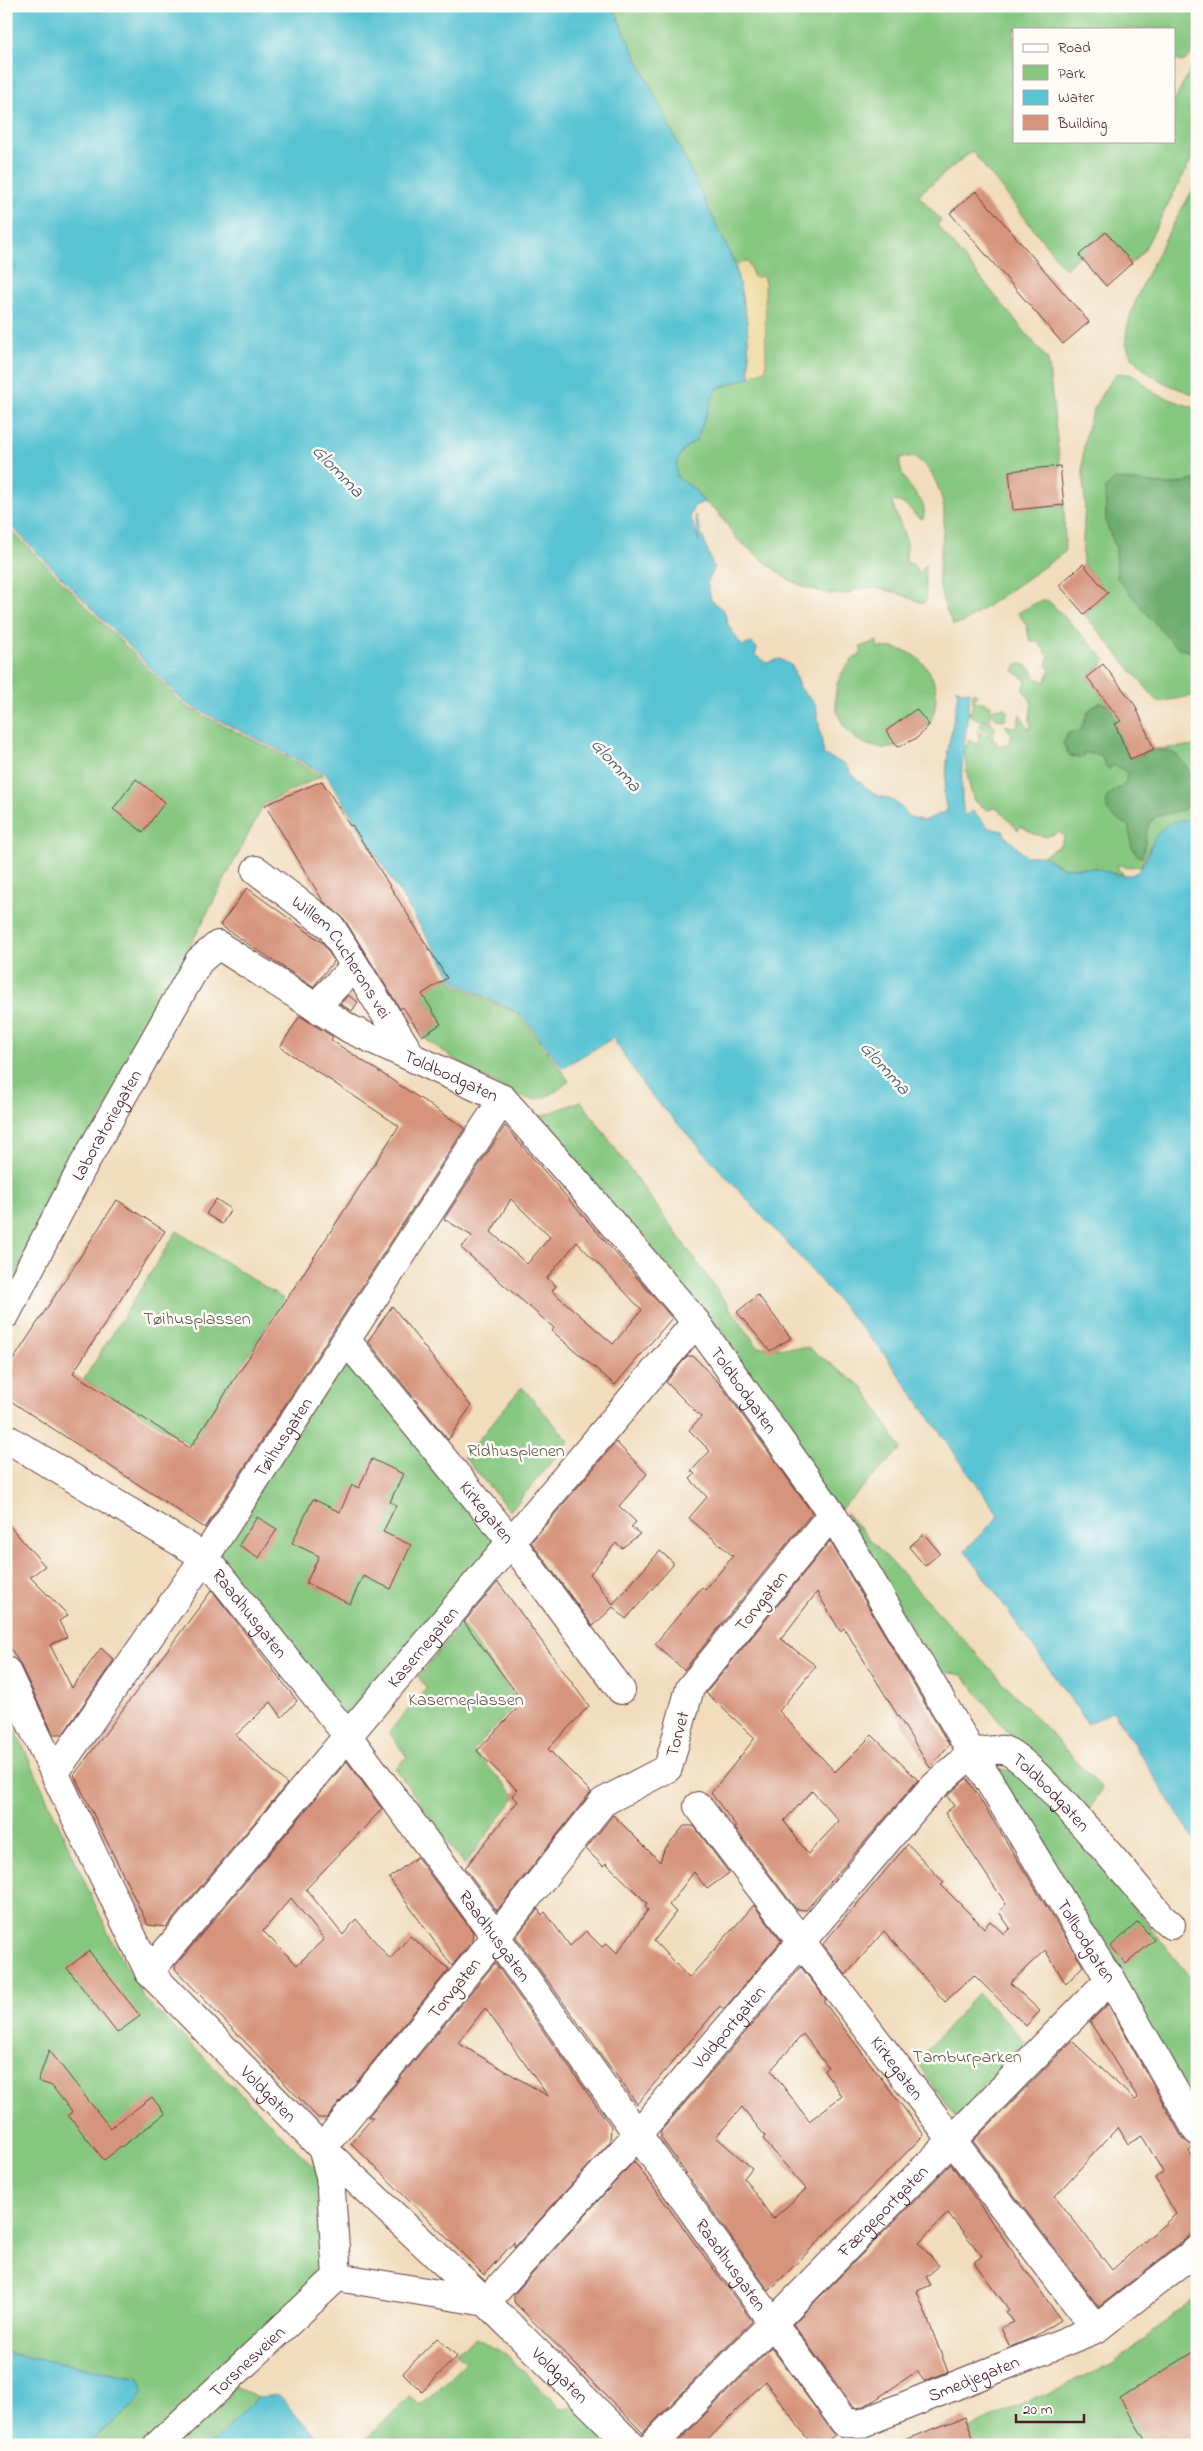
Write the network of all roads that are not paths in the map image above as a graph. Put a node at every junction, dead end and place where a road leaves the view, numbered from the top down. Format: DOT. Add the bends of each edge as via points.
graph roads {
  1 [pos="256,870"];
  2 [pos="218,945"];
  3 [pos="355,966"];
  4 [pos="315,1007"];
  5 [pos="412,1057"];
  6 [pos="503,1098"];
  7 [pos="6,1314"];
  8 [pos="696,1322"];
  9 [pos="347,1341"];
  10 [pos="6,1438"];
  11 [pos="832,1514"];
  12 [pos="510,1540"];
  13 [pos="205,1557"];
  14 [pos="6,1671"];
  15 [pos="690,1688"];
  16 [pos="621,1690"];
  17 [pos="347,1735"];
  18 [pos="972,1753"];
  19 [pos="56,1772"];
  20 [pos="603,1802"];
  21 [pos="698,1806"];
  22 [pos="1171,1925"];
  23 [pos="496,1936"];
  24 [pos="802,1944"];
  25 [pos="149,1972"];
  26 [pos="1111,1978"];
  27 [pos="1197,2131"];
  28 [pos="637,2136"];
  29 [pos="952,2141"];
  30 [pos="322,2148"];
  31 [pos="1197,2250"];
  32 [pos="338,2277"];
  33 [pos="486,2302"];
  34 [pos="774,2323"];
  35 [pos="1096,2329"];
  36 [pos="158,2445"];
  37 [pos="631,2445"];
  38 [pos="653,2445"];
  1 -- 3 [label="street, Willem Cucherons vei" via="331,927"];
  2 -- 4 [label="street, Toldbodgaten"];
  2 -- 7 [label="street, Laboratoriegaten" via="199,961 84,1164"];
  3 -- 4 [label="street"];
  3 -- 5 [label="street, Willem Cucherons vei"];
  4 -- 5 [label="street, Toldbodgaten" via="350,1028"];
  5 -- 6 [label="street, Toldbodgaten"];
  6 -- 8 [label="street, Toldbodgaten"];
  6 -- 9 [label="street, Tøihusgaten"];
  8 -- 11 [label="street, Toldbodgaten"];
  8 -- 12 [label="street, Kasernegaten"];
  9 -- 12 [label="street, Kirkegaten"];
  9 -- 13 [label="street, Tøihusgaten"];
  10 -- 13 [label="street"];
  11 -- 15 [label="street, Torvgaten"];
  11 -- 18 [label="street, Toldbodgaten"];
  12 -- 16 [label="street, Kirkegaten"];
  12 -- 17 [label="street, Kasernegaten"];
  13 -- 17 [label="street, Raadhusgaten"];
  13 -- 19 [label="street, Tøihusgaten"];
  14 -- 19 [label="street, Voldgaten"];
  15 -- 20 [label="street, Torvet" via="668,1768"];
  17 -- 23 [label="street, Raadhusgaten"];
  17 -- 25 [label="street, Kasernegaten"];
  18 -- 22 [label="street, Toldbodgaten" via="1004,1750 1024,1763 1049,1786"];
  18 -- 24 [label="street, Voldportgaten" via="928,1791"];
  18 -- 26 [label="street, Tollbodgaten"];
  19 -- 25 [label="street, Voldgaten"];
  20 -- 23 [label="street, Torvgaten"];
  21 -- 24 [label="street, Kirkegaten"];
  23 -- 28 [label="street, Raadhusgaten"];
  23 -- 30 [label="street, Torvgaten"];
  24 -- 28 [label="street, Voldportgaten"];
  24 -- 29 [label="street, Kirkegaten"];
  25 -- 30 [label="street, Voldgaten"];
  26 -- 27 [label="street, Tollbodgaten"];
  26 -- 29 [label="street, Færgeportgaten"];
  28 -- 33 [label="street, Voldportgaten"];
  28 -- 34 [label="street, Raadhusgaten"];
  29 -- 34 [label="street, Færgeportgaten"];
  29 -- 35 [label="street, Kirkegaten"];
  30 -- 32 [label="street" via="330,2176"];
  30 -- 33 [label="street, Voldgaten"];
  31 -- 35 [label="street, Smedjegaten"];
  32 -- 33 [label="street"];
  32 -- 36 [label="street, Torsnesveien"];
  33 -- 37 [label="street, Voldgaten"];
  34 -- 35 [label="street, Smedjegaten" via="844,2422 860,2424"];
  34 -- 38 [label="street, Færgeportgaten"];
}
